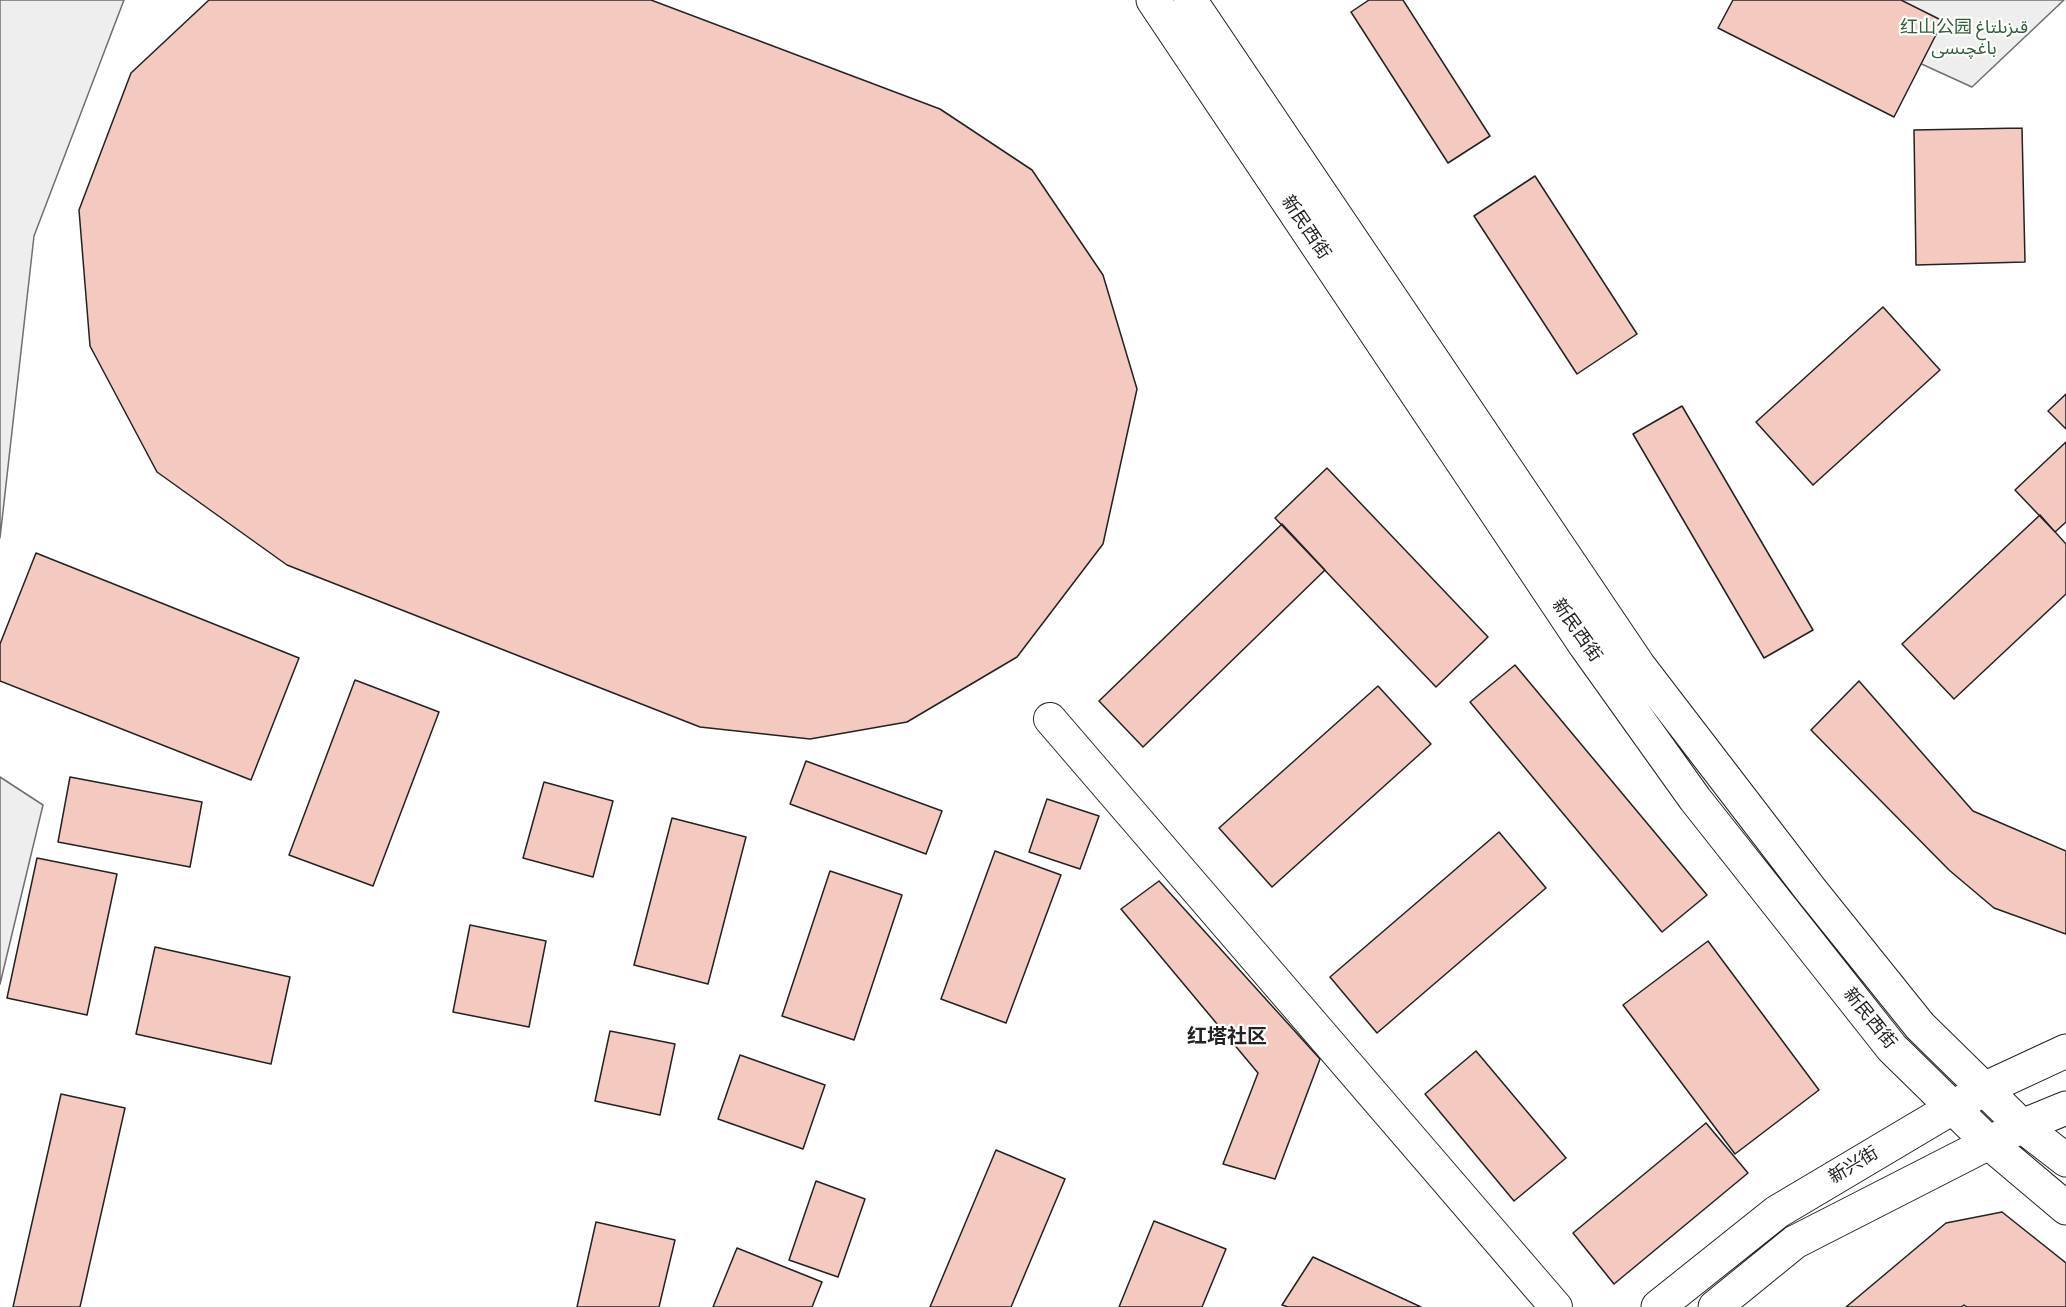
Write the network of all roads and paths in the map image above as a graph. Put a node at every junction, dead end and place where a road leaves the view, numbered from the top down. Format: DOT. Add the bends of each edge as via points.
graph roads {
  1 [pos="1153,0"];
  2 [pos="1190,0"];
  3 [pos="1050,719"];
  4 [pos="2066,1051"];
  5 [pos="1984,1089"];
  6 [pos="1952,1107"];
  7 [pos="2066,1108"];
  8 [pos="2022,1126"];
  9 [pos="1989,1143"];
  10 [pos="2066,1160"];
  11 [pos="2066,1208"];
  12 [pos="1556,1307"];
  13 [pos="1658,1307"];
  14 [pos="1715,1307"];
  1 -- 6 [label="main road, 新民西街" via="1579,635 1695,799 1892,1048"];
  2 -- 5 [label="main road, 新民西街" via="1639,666 1920,1026"];
  3 -- 12 [label="street"];
  4 -- 5 [label="main road, 新兴街"];
  5 -- 6 [label="main road, 新兴街"];
  5 -- 8 [label="main road, 新民西街"];
  6 -- 9 [label="main road, 新民西街"];
  6 -- 13 [label="main road, 新兴街" via="1777,1212"];
  7 -- 8 [label="main road"];
  8 -- 9 [label="main road"];
  8 -- 10 [label="main road, 新民西街"];
  9 -- 11 [label="main road, 新民西街"];
  9 -- 14 [label="main road" via="1795,1242"];
}
